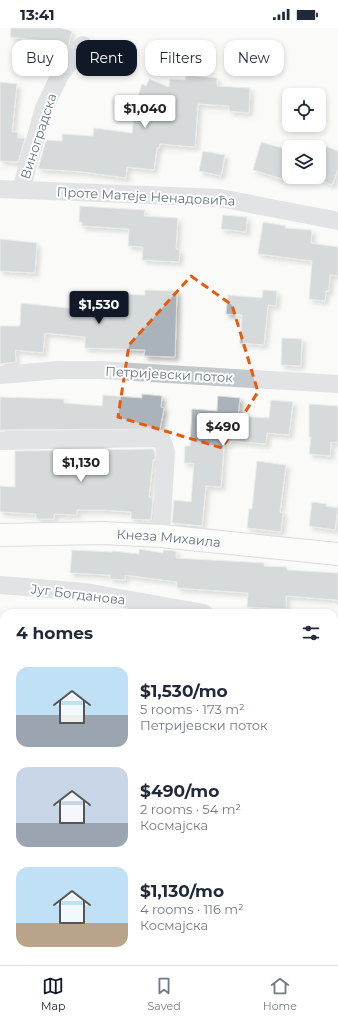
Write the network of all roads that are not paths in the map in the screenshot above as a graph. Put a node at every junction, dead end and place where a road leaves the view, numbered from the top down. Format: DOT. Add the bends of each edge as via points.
graph roads {
  1 [pos="76,54"];
  2 [pos="0,189"];
  3 [pos="21,190"];
  4 [pos="338,221"];
  5 [pos="0,375"];
  6 [pos="338,384"];
  7 [pos="0,441"];
  8 [pos="0,535"];
  9 [pos="161,536"];
  10 [pos="338,554"];
  11 [pos="0,585"];
  12 [pos="182,609"];
  1 -- 3 [label="street, Виноградска" via="60,75 44,108"];
  2 -- 3 [label="street, Проте Матеје Ненадовића"];
  3 -- 4 [label="street, Проте Матеје Ненадовића" via="220,198"];
  5 -- 6 [label="street, Петријевски поток" via="59,370 100,370"];
  7 -- 9 [label="street" via="156,438 163,442 166,452"];
  8 -- 9 [label="main road, Кнеза Михаила" via="103,533"];
  9 -- 10 [label="main road, Кнеза Михаила"];
  11 -- 12 [label="street, Југ Богданова" via="86,592"];
}
